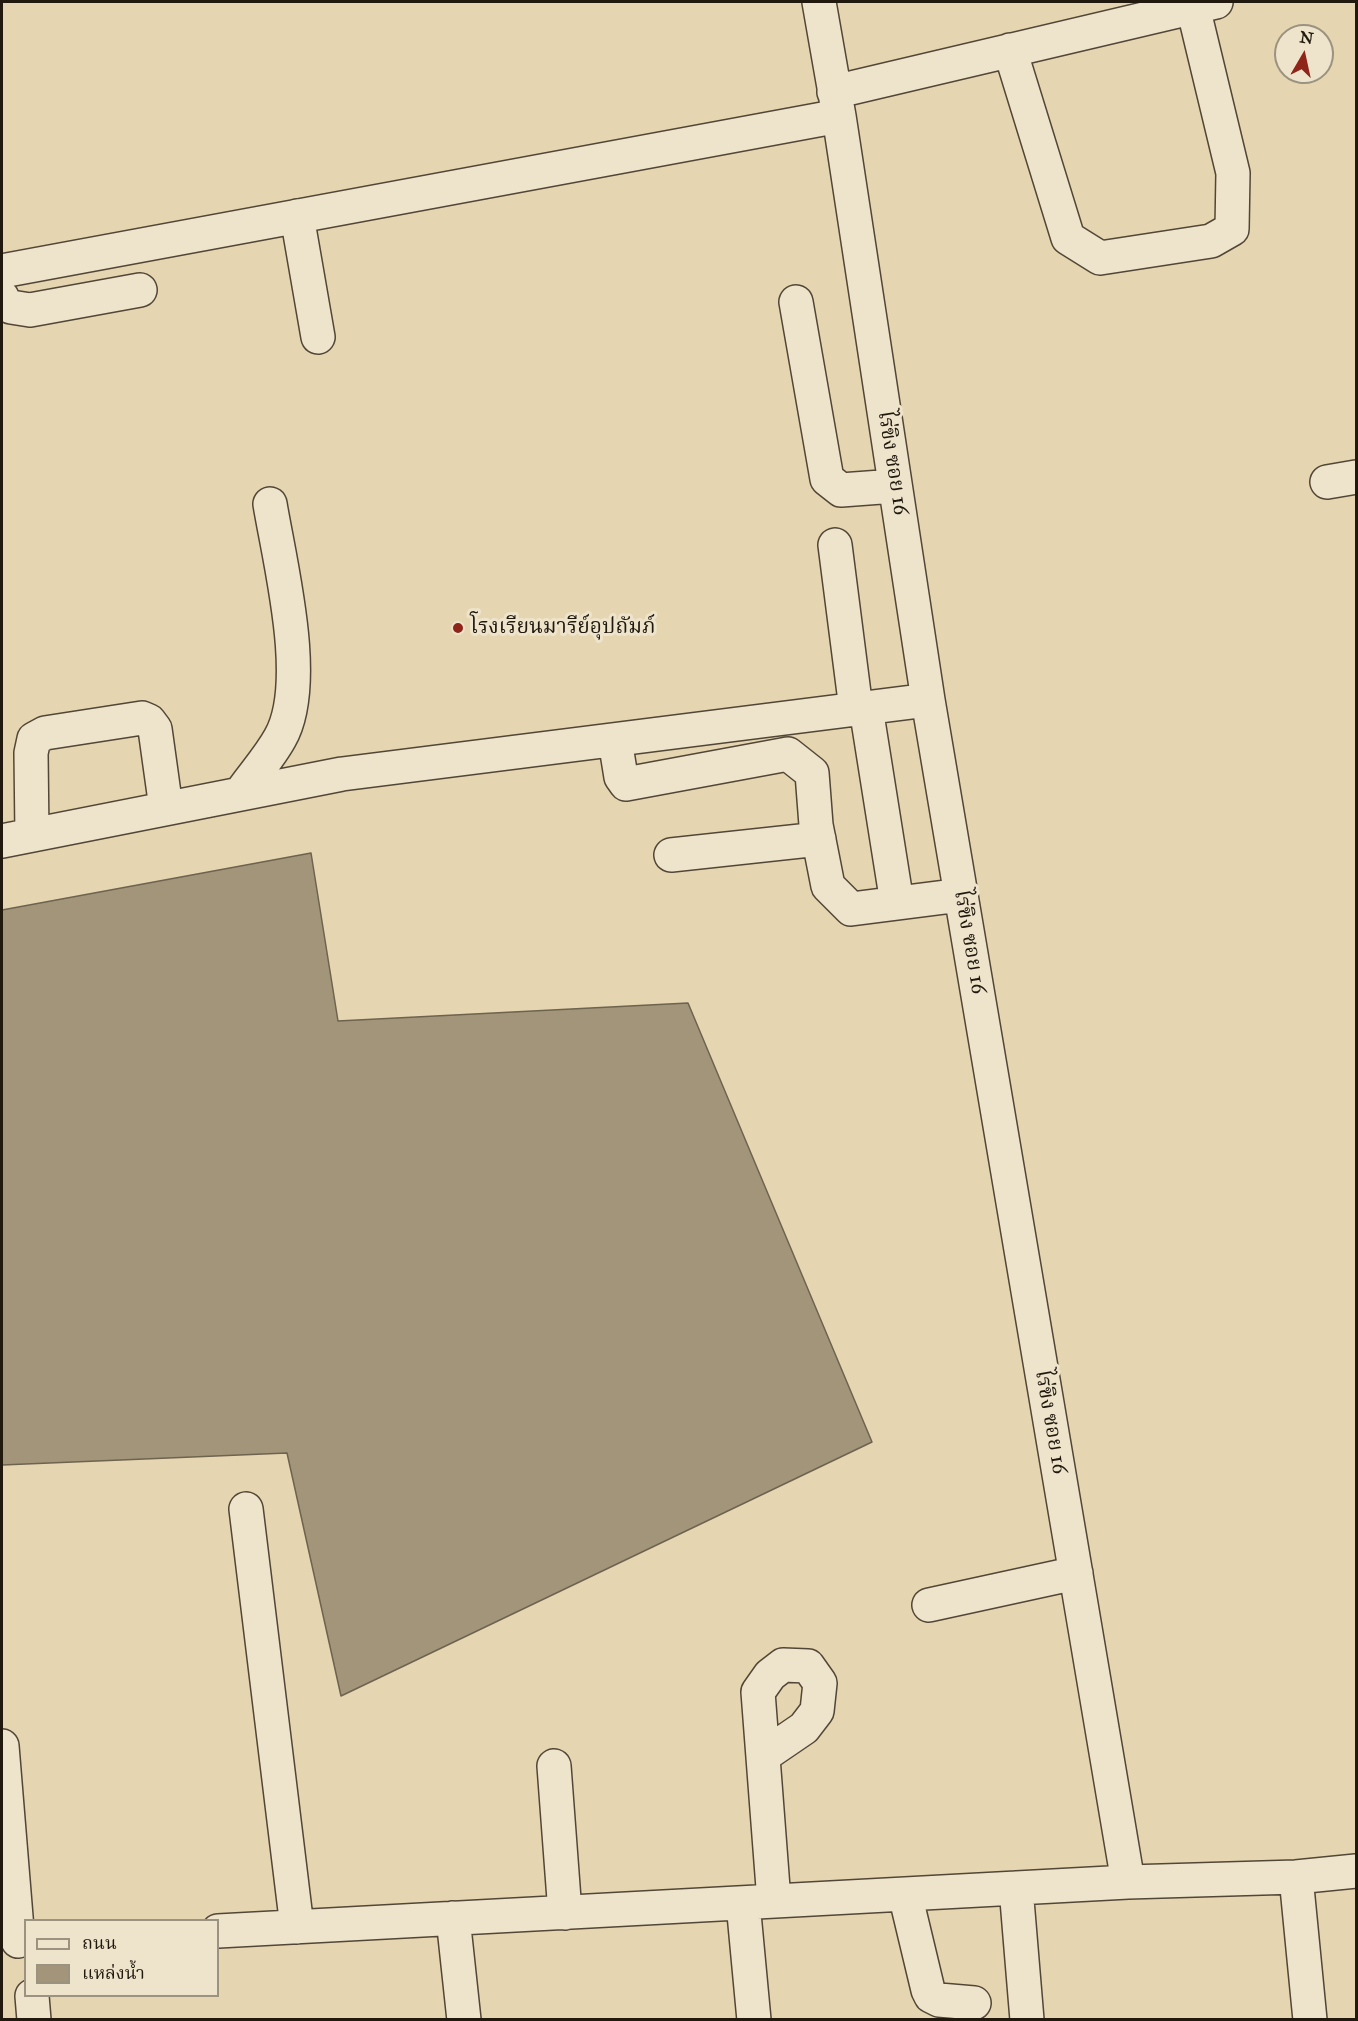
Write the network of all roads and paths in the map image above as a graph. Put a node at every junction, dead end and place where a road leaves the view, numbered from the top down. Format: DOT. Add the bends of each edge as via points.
graph roads {
  1 [pos="819,2"];
  2 [pos="1205,4"];
  3 [pos="1010,50"];
  4 [pos="836,104"];
  5 [pos="297,216"];
  6 [pos="2,271"];
  7 [pos="140,290"];
  8 [pos="2,297"];
  9 [pos="796,302"];
  10 [pos="318,338"];
  11 [pos="895,486"];
  12 [pos="270,504"];
  13 [pos="835,545"];
  14 [pos="928,700"];
  15 [pos="861,709"];
  16 [pos="615,740"];
  17 [pos="240,794"];
  18 [pos="166,808"];
  19 [pos="17,838"];
  20 [pos="819,839"];
  21 [pos="671,855"];
  22 [pos="961,895"];
  23 [pos="897,903"];
  24 [pos="246,1509"];
  25 [pos="1076,1573"];
  26 [pos="929,1605"];
  27 [pos="2,1746"];
  28 [pos="762,1756"];
  29 [pos="554,1766"];
  30 [pos="1356,1872"];
  31 [pos="1296,1877"];
  32 [pos="1128,1882"];
  33 [pos="1016,1888"];
  34 [pos="905,1894"];
  35 [pos="758,1902"];
  36 [pos="565,1913"];
  37 [pos="453,1918"];
  38 [pos="297,1926"];
  39 [pos="219,1931"];
  40 [pos="15,1941"];
  41 [pos="32,1997"];
  42 [pos="974,2002"];
  43 [pos="34,2019"];
  44 [pos="464,2019"];
  45 [pos="754,2019"];
  46 [pos="1027,2019"];
  47 [pos="1310,2019"];
  1 -- 4 [label="street, ไร่ขิง ซอย 16"];
  2 -- 3 [label="street"];
  2 -- 3 [label="street" via="1233,173 1232,229 1211,241 1101,258 1068,238"];
  3 -- 4 [label="street"];
  4 -- 5 [label="street"];
  4 -- 11 [label="street, ไร่ขิง ซอย 16"];
  5 -- 6 [label="street"];
  5 -- 10 [label="street"];
  7 -- 8 [label="street" via="30,310 11,307"];
  9 -- 11 [label="street" via="827,479 841,490"];
  11 -- 14 [label="street, ไร่ขิง ซอย 16"];
  12 -- 17 [label="street" via="293,645 291,711 280,738"];
  13 -- 15 [label="street"];
  14 -- 15 [label="street"];
  14 -- 22 [label="street, ไร่ขิง ซอย 16"];
  15 -- 16 [label="street"];
  15 -- 23 [label="street"];
  16 -- 17 [label="street" via="342,774"];
  16 -- 20 [label="street" via="621,777 626,784 788,754 812,773"];
  17 -- 18 [label="street"];
  18 -- 19 [label="street"];
  18 -- 19 [label="street" via="155,729 149,721 142,718 45,733 34,739"];
  20 -- 21 [label="street"];
  20 -- 23 [label="street" via="828,886 851,909"];
  22 -- 23 [label="street"];
  22 -- 25 [label="street, ไร่ขิง ซอย 16"];
  24 -- 38 [label="street"];
  25 -- 26 [label="street"];
  25 -- 32 [label="street, ไร่ขิง ซอย 16"];
  27 -- 40 [label="street"];
  28 -- 35 [label="street"];
  29 -- 36 [label="street"];
  30 -- 31 [label="street"];
  31 -- 32 [label="street"];
  31 -- 47 [label="street"];
  32 -- 33 [label="street"];
  33 -- 34 [label="street"];
  33 -- 46 [label="street"];
  34 -- 35 [label="street"];
  34 -- 42 [label="street" via="931,1996"];
  35 -- 36 [label="street"];
  35 -- 45 [label="street"];
  36 -- 37 [label="street"];
  37 -- 38 [label="street"];
  37 -- 44 [label="street"];
  38 -- 39 [label="street"];
  41 -- 43 [label="street"];
}
